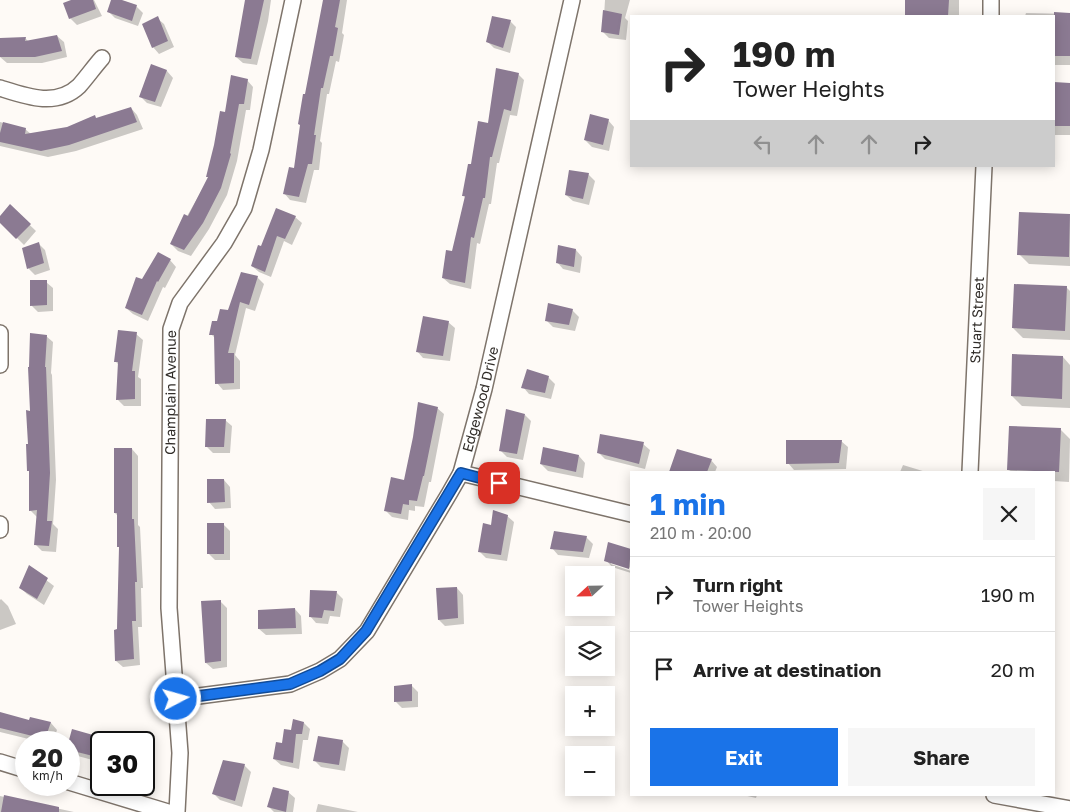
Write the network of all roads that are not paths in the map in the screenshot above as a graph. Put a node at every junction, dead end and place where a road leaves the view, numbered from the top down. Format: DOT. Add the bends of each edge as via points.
graph roads {
  1 [pos="293,0"];
  2 [pos="572,0"];
  3 [pos="991,0"];
  4 [pos="991,15"];
  5 [pos="102,58"];
  6 [pos="0,88"];
  7 [pos="984,167"];
  8 [pos="0,333"];
  9 [pos="0,365"];
  10 [pos="970,471"];
  11 [pos="461,473"];
  12 [pos="630,514"];
  13 [pos="0,524"];
  14 [pos="0,530"];
  15 [pos="176,699"];
  16 [pos="0,762"];
  17 [pos="15,767"];
  18 [pos="80,785"];
  19 [pos="999,796"];
  20 [pos="1070,809"];
  21 [pos="168,812"];
  22 [pos="177,812"];
  1 -- 15 [label="street, Champlain Avenue" via="261,150 244,208 224,243 180,304 171,329 169,608"];
  2 -- 11 [label="street, Edgewood Drive" via="484,389"];
  3 -- 4 [label="street"];
  5 -- 6 [label="street" via="78,86 65,94 41,99"];
  7 -- 10 [label="street, Stuart Street"];
  8 -- 9 [label="street"];
  11 -- 12 [label="street"];
  11 -- 15 [label="street, Edgewood Drive" via="366,631 340,659 290,684"];
  13 -- 14 [label="street"];
  15 -- 22 [label="street, Champlain Avenue" via="180,753"];
  16 -- 17 [label="street"];
  18 -- 21 [label="street"];
  19 -- 20 [label="street"];
}
